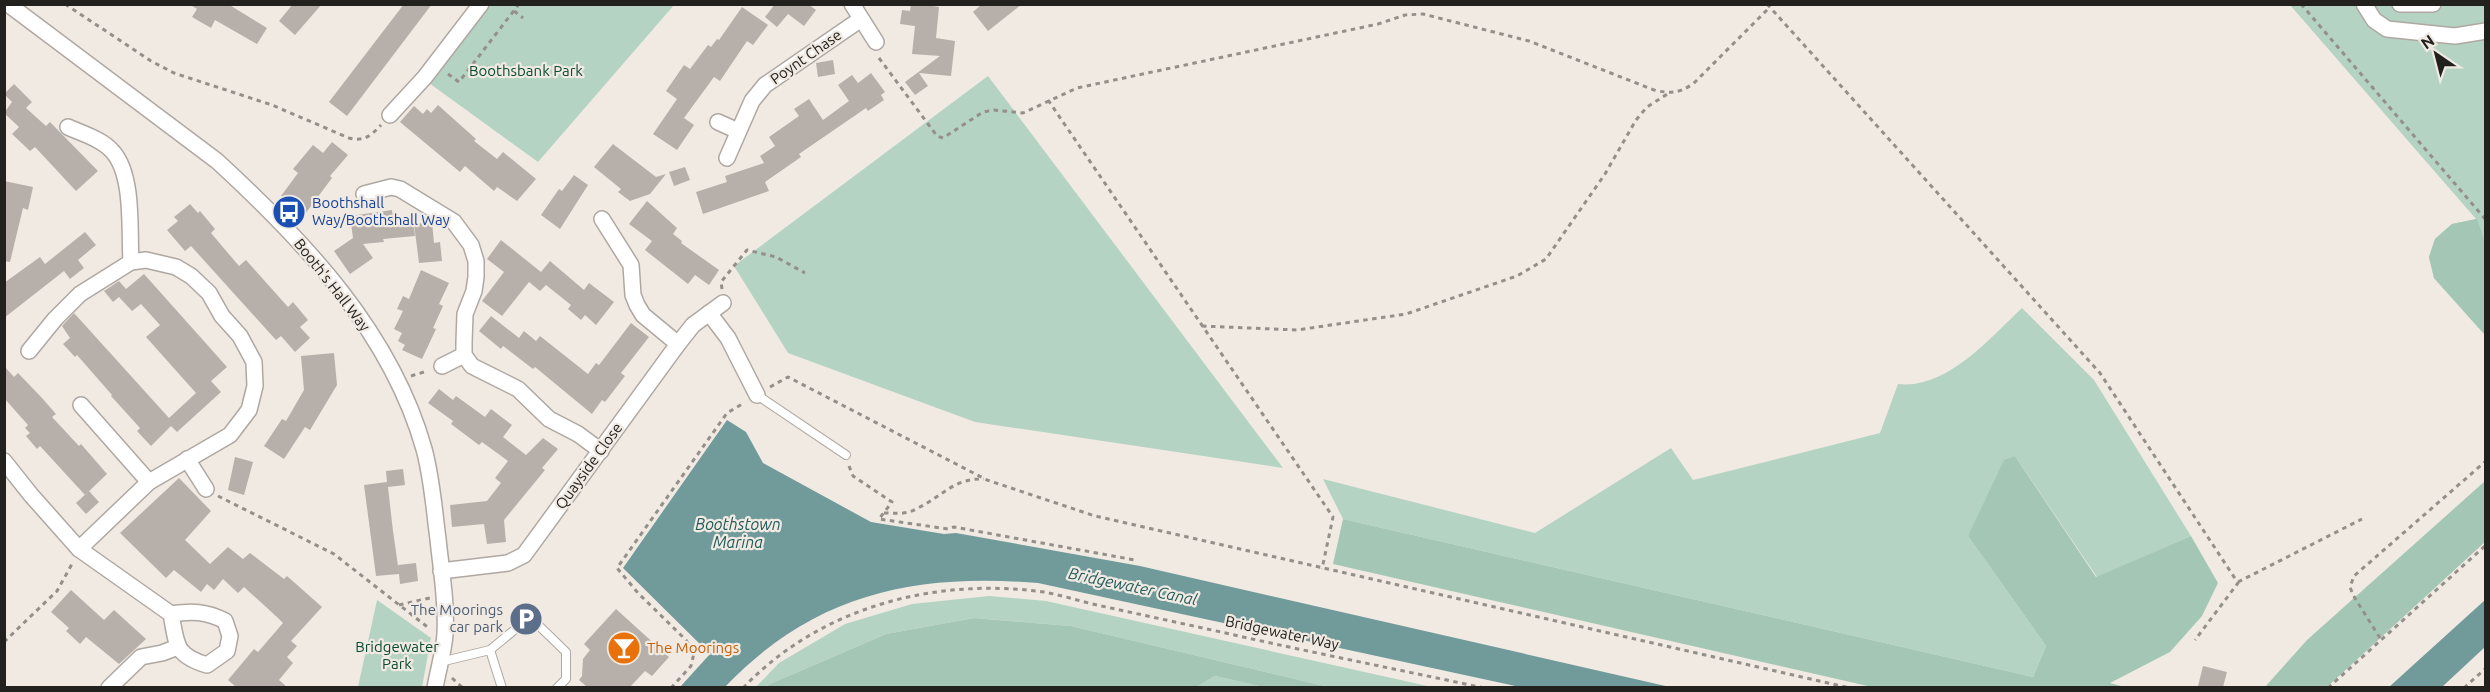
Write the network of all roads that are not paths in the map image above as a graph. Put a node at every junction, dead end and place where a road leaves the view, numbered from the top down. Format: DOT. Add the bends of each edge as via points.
graph roads {
  1 [pos="9,4"];
  2 [pos="481,4"];
  3 [pos="852,4"];
  4 [pos="2364,4"];
  5 [pos="2400,4"];
  6 [pos="2433,4"];
  7 [pos="861,19"];
  8 [pos="2486,31"];
  9 [pos="876,42"];
  10 [pos="390,115"];
  11 [pos="718,122"];
  12 [pos="68,127"];
  13 [pos="738,131"];
  14 [pos="727,158"];
  15 [pos="364,194"];
  16 [pos="602,219"];
  17 [pos="131,262"];
  18 [pos="723,303"];
  19 [pos="709,313"];
  20 [pos="678,344"];
  21 [pos="29,351"];
  22 [pos="464,356"];
  23 [pos="442,366"];
  24 [pos="757,395"];
  25 [pos="81,405"];
  26 [pos="601,451"];
  27 [pos="846,455"];
  28 [pos="187,459"];
  29 [pos="4,461"];
  30 [pos="149,482"];
  31 [pos="206,489"];
  32 [pos="79,549"];
  33 [pos="441,571"];
  34 [pos="171,614"];
  35 [pos="178,646"];
  36 [pos="490,650"];
  37 [pos="440,662"];
  38 [pos="109,687"];
  39 [pos="435,687"];
  40 [pos="502,687"];
  41 [pos="557,687"];
  1 -- 33 [label="street, Booth's Hall Way" via="217,161 274,214 351,304 398,380 425,450"];
  2 -- 10 [label="street"];
  3 -- 7 [label="street"];
  4 -- 8 [label="street" via="2374,20 2387,29 2455,36"];
  5 -- 6 [label="street"];
  7 -- 9 [label="street"];
  7 -- 13 [label="street, Poynt Chase" via="765,85 752,101"];
  11 -- 13 [label="street"];
  12 -- 17 [label="street" via="101,142 113,152 125,173"];
  13 -- 14 [label="street, Poynt Chase"];
  15 -- 22 [label="street" via="390,179 454,222 471,245 476,277 464,322"];
  16 -- 20 [label="street" via="611,245 632,265 637,306"];
  17 -- 21 [label="street" via="80,294"];
  17 -- 28 [label="street" via="160,263 191,276 209,293 254,362 255,386 249,410 230,435"];
  18 -- 19 [label="street, Quayside Close"];
  19 -- 20 [label="street, Quayside Close"];
  19 -- 24 [label="street" via="728,338"];
  20 -- 26 [label="street, Quayside Close"];
  22 -- 23 [label="street"];
  22 -- 26 [label="street" via="472,366 518,389 557,425"];
  24 -- 27 [label="lane"];
  25 -- 30 [label="street"];
  26 -- 33 [label="street, Quayside Close" via="524,555 508,562"];
  28 -- 30 [label="street"];
  28 -- 31 [label="street"];
  29 -- 32 [label="street"];
  30 -- 32 [label="street"];
  32 -- 34 [label="street"];
  33 -- 37 [label="street, Booth's Hall Way" via="444,640"];
  34 -- 35 [label="street"];
  34 -- 35 [label="street" via="209,612 225,621 230,636 227,651 207,665 189,660"];
  35 -- 38 [label="street" via="141,657"];
  36 -- 37 [label="lane"];
  36 -- 40 [label="lane"];
  36 -- 41 [label="lane" via="530,617 566,652 566,679"];
  37 -- 39 [label="street, Booth's Hall Way"];
}
